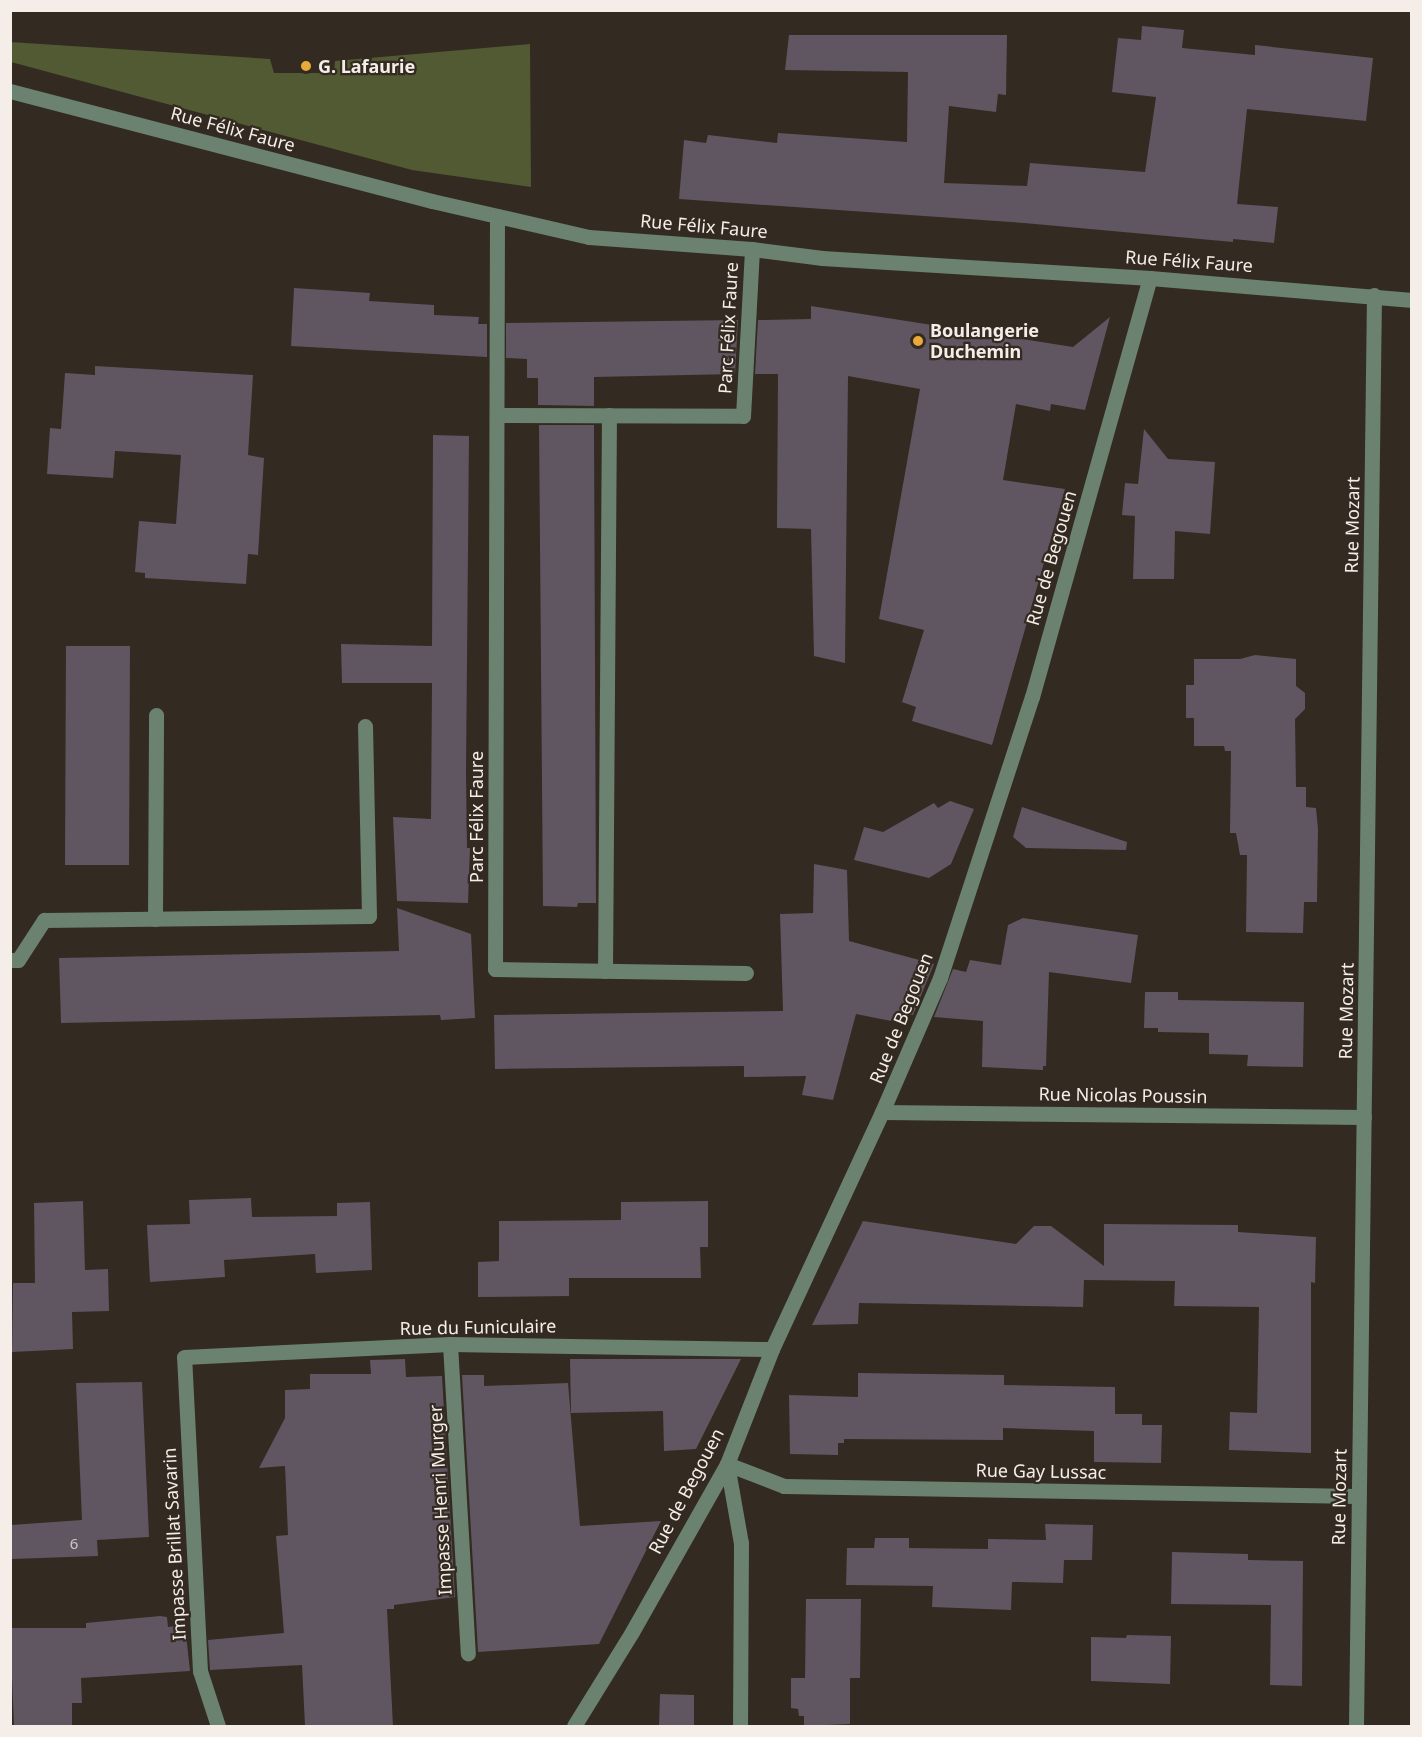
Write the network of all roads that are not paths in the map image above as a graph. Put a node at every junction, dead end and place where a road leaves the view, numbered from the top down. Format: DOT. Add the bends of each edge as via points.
graph roads {
  1 [pos="10,91"];
  2 [pos="497,216"];
  3 [pos="752,249"];
  4 [pos="1150,278"];
  5 [pos="1374,295"];
  6 [pos="1412,300"];
  7 [pos="497,414"];
  8 [pos="609,415"];
  9 [pos="156,715"];
  10 [pos="365,726"];
  11 [pos="155,919"];
  12 [pos="10,960"];
  13 [pos="605,971"];
  14 [pos="746,973"];
  15 [pos="882,1112"];
  16 [pos="1364,1117"];
  17 [pos="450,1344"];
  18 [pos="772,1349"];
  19 [pos="184,1357"];
  20 [pos="726,1464"];
  21 [pos="1358,1496"];
  22 [pos="468,1653"];
  23 [pos="218,1726"];
  24 [pos="574,1726"];
  25 [pos="740,1726"];
  26 [pos="1356,1726"];
  1 -- 2 [label="street, Rue Félix Faure"];
  2 -- 3 [label="street, Rue Félix Faure" via="589,237"];
  2 -- 7 [label="street, Parc Félix Faure"];
  3 -- 4 [label="street, Rue Félix Faure" via="822,258"];
  3 -- 8 [label="street, Parc Félix Faure" via="743,416"];
  4 -- 5 [label="street, Rue Félix Faure"];
  4 -- 15 [label="street, Rue de Begouen" via="1024,719 940,978"];
  5 -- 6 [label="street, Rue Félix Faure"];
  5 -- 16 [label="street, Rue Mozart"];
  7 -- 8 [label="street, Parc Félix Faure"];
  7 -- 13 [label="street, Parc Félix Faure" via="495,969"];
  8 -- 13 [label="street"];
  9 -- 11 [label="street"];
  10 -- 11 [label="street" via="369,916"];
  11 -- 12 [label="street" via="44,920 18,960"];
  13 -- 14 [label="street, Parc Félix Faure"];
  15 -- 16 [label="street, Rue Nicolas Poussin"];
  15 -- 18 [label="street, Rue de Begouen"];
  16 -- 21 [label="street, Rue Mozart"];
  17 -- 18 [label="street, Rue du Funiculaire"];
  17 -- 19 [label="street, Rue du Funiculaire"];
  17 -- 22 [label="street, Impasse Henri Murger"];
  18 -- 20 [label="street, Rue de Begouen"];
  19 -- 23 [label="street, Impasse Brillat Savarin" via="200,1671"];
  20 -- 21 [label="street, Rue Gay Lussac" via="784,1486"];
  20 -- 24 [label="street, Rue de Begouen"];
  20 -- 25 [label="street" via="741,1543"];
  21 -- 26 [label="street, Rue Mozart"];
}
